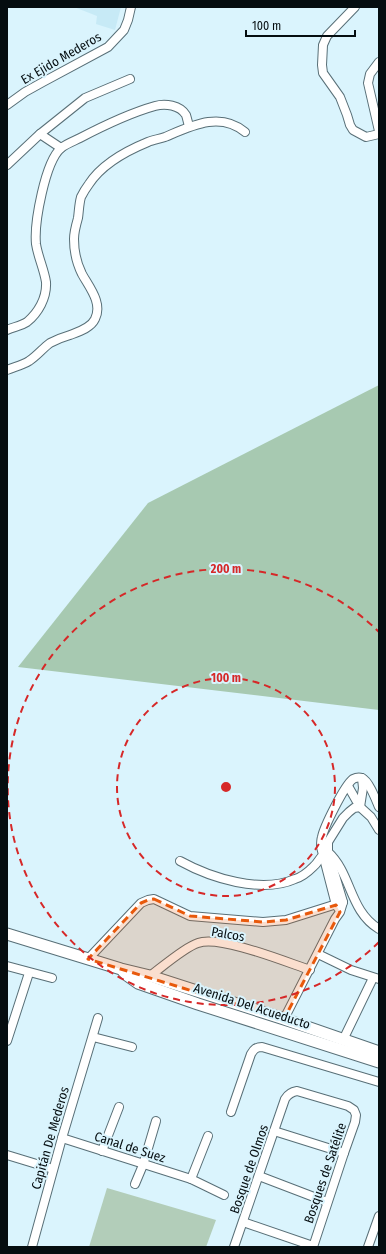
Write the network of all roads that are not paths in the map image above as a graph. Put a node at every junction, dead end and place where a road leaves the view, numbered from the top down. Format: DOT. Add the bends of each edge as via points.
graph roads {
  1 [pos="131,7"];
  2 [pos="355,7"];
  3 [pos="379,62"];
  4 [pos="130,80"];
  5 [pos="7,105"];
  6 [pos="189,126"];
  7 [pos="245,132"];
  8 [pos="379,132"];
  9 [pos="40,134"];
  10 [pos="61,148"];
  11 [pos="7,165"];
  12 [pos="7,330"];
  13 [pos="7,370"];
  14 [pos="360,778"];
  15 [pos="348,786"];
  16 [pos="360,807"];
  17 [pos="379,807"];
  18 [pos="379,830"];
  19 [pos="326,854"];
  20 [pos="180,861"];
  21 [pos="339,906"];
  22 [pos="379,929"];
  23 [pos="7,934"];
  24 [pos="318,954"];
  25 [pos="88,959"];
  26 [pos="7,966"];
  27 [pos="121,969"];
  28 [pos="310,970"];
  29 [pos="29,973"];
  30 [pos="150,976"];
  31 [pos="52,978"];
  32 [pos="376,978"];
  33 [pos="98,1018"];
  34 [pos="284,1019"];
  35 [pos="93,1037"];
  36 [pos="343,1040"];
  37 [pos="7,1041"];
  38 [pos="132,1047"];
  39 [pos="379,1052"];
  40 [pos="379,1062"];
  41 [pos="379,1082"];
  42 [pos="285,1098"];
  43 [pos="119,1107"];
  44 [pos="231,1112"];
  45 [pos="156,1121"];
  46 [pos="274,1131"];
  47 [pos="208,1136"];
  48 [pos="62,1138"];
  49 [pos="102,1151"];
  50 [pos="344,1153"];
  51 [pos="7,1155"];
  52 [pos="143,1165"];
  53 [pos="53,1168"];
  54 [pos="259,1176"];
  55 [pos="191,1179"];
  56 [pos="135,1184"];
  57 [pos="224,1195"];
  58 [pos="327,1202"];
  59 [pos="379,1216"];
  60 [pos="243,1222"];
  61 [pos="32,1247"];
  62 [pos="234,1247"];
  63 [pos="313,1247"];
  64 [pos="368,1247"];
  1 -- 5 [label="street, Ex Ejido Mederos" via="124,30 108,47 25,92"];
  2 -- 8 [label="street" via="327,36 323,45 323,72 340,98 353,130 366,137"];
  3 -- 8 [label="street" via="370,74 368,83"];
  4 -- 9 [label="street" via="85,98"];
  6 -- 7 [label="street" via="222,122 231,123"];
  6 -- 10 [label="street" via="186,115 176,107 157,105 105,125"];
  6 -- 13 [label="street" via="123,155 108,164 89,183 81,197 74,239 77,263 96,302 95,320 80,331 49,344 28,362"];
  9 -- 10 [label="street"];
  9 -- 11 [label="street"];
  10 -- 12 [label="street" via="42,191 36,228 36,243 46,283 45,294 36,312 26,322"];
  14 -- 15 [label="street" via="352,780"];
  14 -- 16 [label="street" via="363,788"];
  14 -- 17 [label="street" via="367,783"];
  15 -- 16 [label="street"];
  15 -- 19 [label="street" via="338,800 321,838 321,847"];
  16 -- 18 [label="street" via="371,817"];
  16 -- 19 [label="street" via="354,808 343,818 328,842"];
  19 -- 20 [label="street" via="296,879 267,885 224,880 198,871"];
  19 -- 21 [label="street"];
  19 -- 22 [label="street" via="336,860 358,908 372,925"];
  21 -- 24 [label="street"];
  21 -- 25 [label="street" via="286,920 262,922 190,916 154,899 148,900 141,903"];
  23 -- 25 [label="street, Avenida Del Acueducto"];
  24 -- 28 [label="street"];
  24 -- 32 [label="street" via="351,970"];
  25 -- 27 [label="street, Avenida Del Acueducto"];
  26 -- 29 [label="street"];
  27 -- 30 [label="street, Avenida Del Acueducto"];
  27 -- 40 [label="street, Avenida Del Acueducto" via="138,983"];
  28 -- 30 [label="street, Palcos" via="228,943 212,941 198,942"];
  28 -- 34 [label="street"];
  29 -- 31 [label="street"];
  29 -- 37 [label="street"];
  30 -- 34 [label="street, Avenida Del Acueducto"];
  32 -- 36 [label="street"];
  33 -- 35 [label="street, Capitán De Mederos"];
  34 -- 36 [label="street, Avenida Del Acueducto"];
  35 -- 38 [label="street"];
  35 -- 48 [label="street, Capitán De Mederos"];
  36 -- 39 [label="street, Avenida Del Acueducto"];
  41 -- 44 [label="street" via="257,1047 251,1054"];
  42 -- 46 [label="street, Bosque de Olmos"];
  42 -- 50 [label="street, Bosques de Satélite" via="297,1091 354,1110 355,1122"];
  43 -- 49 [label="street"];
  45 -- 52 [label="street"];
  46 -- 50 [label="street"];
  46 -- 54 [label="street, Bosque de Olmos"];
  47 -- 55 [label="street"];
  48 -- 49 [label="street, Canal de Suez"];
  48 -- 53 [label="street, Capitán De Mederos"];
  49 -- 52 [label="street, Canal de Suez"];
  50 -- 58 [label="street, Bosques de Satélite"];
  51 -- 53 [label="street"];
  52 -- 55 [label="street, Canal de Suez"];
  52 -- 56 [label="street"];
  53 -- 61 [label="street, Capitán De Mederos"];
  54 -- 58 [label="street"];
  54 -- 60 [label="street, Bosque de Olmos"];
  55 -- 57 [label="street, Canal de Suez"];
  58 -- 63 [label="street, Bosques de Satélite"];
  59 -- 64 [label="street"];
  60 -- 62 [label="street, Bosque de Olmos"];
  60 -- 63 [label="street"];
}
